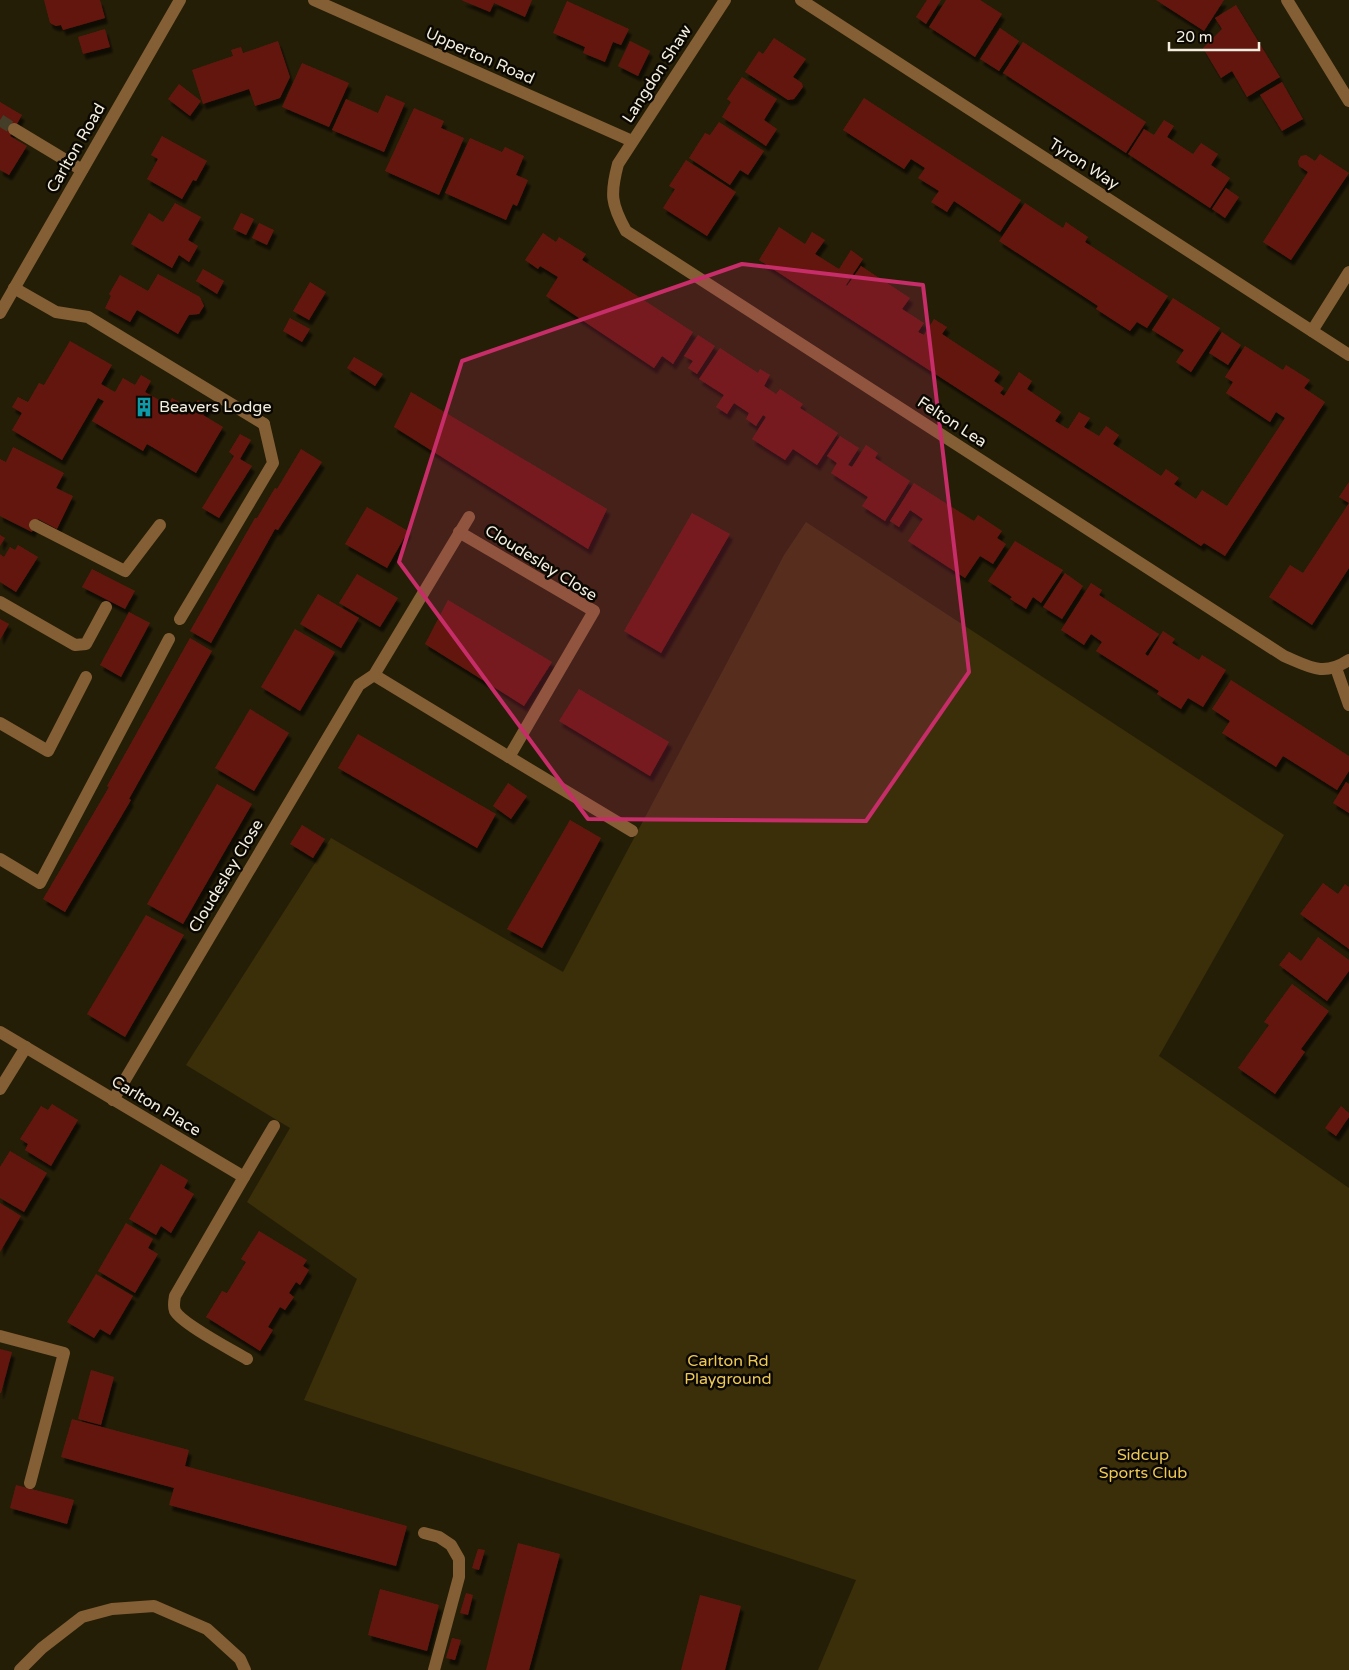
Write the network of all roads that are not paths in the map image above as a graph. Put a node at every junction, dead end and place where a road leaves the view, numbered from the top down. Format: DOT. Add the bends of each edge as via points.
graph roads {
  1 [pos="180,0"];
  2 [pos="314,0"];
  3 [pos="725,0"];
  4 [pos="801,0"];
  5 [pos="1287,0"];
  6 [pos="1349,101"];
  7 [pos="14,129"];
  8 [pos="632,142"];
  9 [pos="82,170"];
  10 [pos="1349,272"];
  11 [pos="14,288"];
  12 [pos="0,313"];
  13 [pos="1312,331"];
  14 [pos="1349,355"];
  15 [pos="469,517"];
  16 [pos="35,525"];
  17 [pos="160,525"];
  18 [pos="459,532"];
  19 [pos="0,602"];
  20 [pos="106,607"];
  21 [pos="180,619"];
  22 [pos="169,639"];
  23 [pos="1349,660"];
  24 [pos="1336,668"];
  25 [pos="374,675"];
  26 [pos="86,677"];
  27 [pos="1349,705"];
  28 [pos="0,724"];
  29 [pos="510,757"];
  30 [pos="632,831"];
  31 [pos="0,859"];
  32 [pos="0,1032"];
  33 [pos="26,1047"];
  34 [pos="0,1089"];
  35 [pos="113,1100"];
  36 [pos="274,1126"];
  37 [pos="244,1178"];
  38 [pos="0,1336"];
  39 [pos="247,1359"];
  40 [pos="30,1483"];
  41 [pos="424,1533"];
  42 [pos="20,1670"];
  43 [pos="245,1670"];
  44 [pos="434,1670"];
  1 -- 9 [label="street, Carlton Road"];
  2 -- 8 [label="street, Upperton Road"];
  3 -- 8 [label="street, Langdon Shaw"];
  4 -- 13 [label="street, Tyron Way"];
  5 -- 6 [label="street"];
  7 -- 9 [label="street"];
  8 -- 24 [label="street, Felton Lea" via="618,164 612,185 615,211 626,230 1284,656 1314,669"];
  9 -- 11 [label="street, Carlton Road"];
  10 -- 13 [label="street"];
  11 -- 12 [label="street, Carlton Road"];
  11 -- 21 [label="street" via="56,312 88,317 264,424 273,463"];
  13 -- 14 [label="street, Tyron Way"];
  15 -- 18 [label="street, Cloudesley Close"];
  16 -- 17 [label="street" via="126,571"];
  18 -- 25 [label="street, Cloudesley Close"];
  18 -- 29 [label="street, Cloudesley Close" via="594,611"];
  19 -- 20 [label="street" via="75,645 86,644"];
  22 -- 31 [label="street" via="40,883"];
  23 -- 24 [label="street"];
  24 -- 27 [label="street"];
  25 -- 29 [label="street"];
  25 -- 35 [label="street, Cloudesley Close" via="359,685"];
  26 -- 28 [label="street" via="48,751"];
  29 -- 30 [label="street"];
  32 -- 33 [label="street, Carlton Place"];
  33 -- 34 [label="street"];
  33 -- 35 [label="street, Carlton Place"];
  35 -- 37 [label="street, Carlton Place"];
  36 -- 37 [label="street"];
  37 -- 39 [label="street" via="175,1296 173,1305 186,1322"];
  38 -- 40 [label="street" via="64,1353"];
  41 -- 44 [label="street" via="452,1545 459,1559 459,1577"];
  42 -- 43 [label="street" via="82,1617 112,1609 154,1606 207,1629 240,1660"];
}
